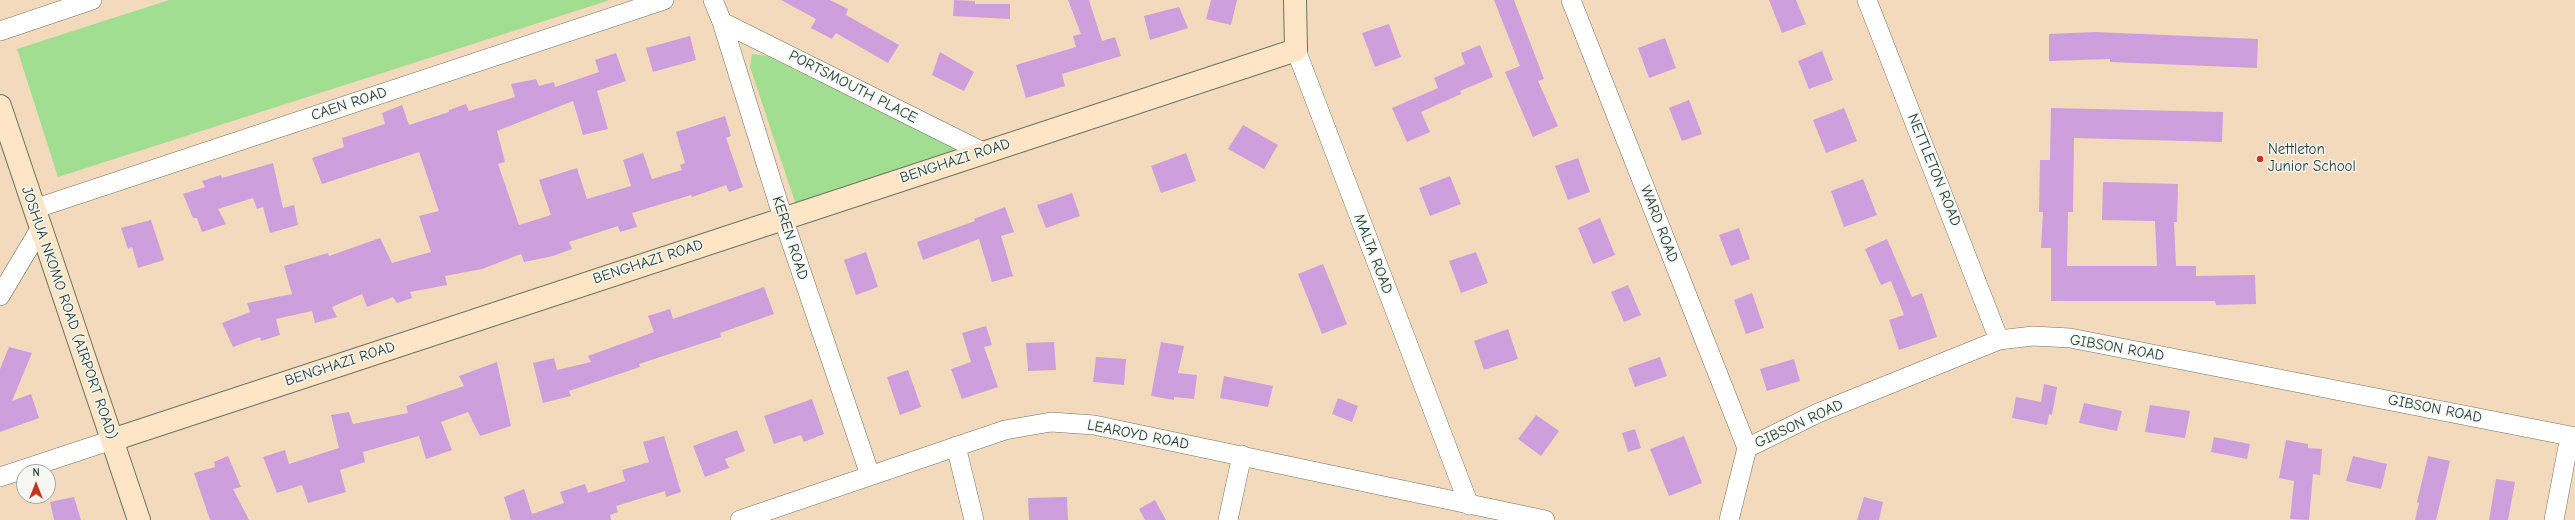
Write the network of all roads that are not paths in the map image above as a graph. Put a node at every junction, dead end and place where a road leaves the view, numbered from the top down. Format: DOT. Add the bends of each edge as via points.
graph roads {
  1 [pos="92,0"];
  2 [pos="664,0"];
  3 [pos="713,0"];
  4 [pos="1295,0"];
  5 [pos="1571,0"];
  6 [pos="1866,0"];
  7 [pos="722,22"];
  8 [pos="0,31"];
  9 [pos="1296,50"];
  10 [pos="0,106"];
  11 [pos="983,152"];
  12 [pos="34,209"];
  13 [pos="783,218"];
  14 [pos="40,230"];
  15 [pos="0,296"];
  16 [pos="1999,340"];
  17 [pos="2572,437"];
  18 [pos="112,440"];
  19 [pos="956,446"];
  20 [pos="1747,448"];
  21 [pos="1242,455"];
  22 [pos="870,475"];
  23 [pos="0,478"];
  24 [pos="1468,505"];
  25 [pos="139,520"];
  26 [pos="740,520"];
  27 [pos="974,520"];
  28 [pos="1228,520"];
  29 [pos="1545,520"];
  30 [pos="1730,520"];
  31 [pos="2554,520"];
  1 -- 8 [label="street"];
  2 -- 12 [label="street, CAEN ROAD"];
  3 -- 7 [label="street, KEREN ROAD"];
  4 -- 9 [label="street, MALTA ROAD"];
  5 -- 20 [label="street, WARD ROAD"];
  6 -- 16 [label="street, NETTLETON ROAD"];
  7 -- 11 [label="street, PORTSMOUTH PLACE"];
  7 -- 13 [label="street, KEREN ROAD"];
  9 -- 11 [label="street, BENGHAZI ROAD"];
  9 -- 24 [label="street, MALTA ROAD"];
  10 -- 12 [label="street, JOSHUA NKOMO ROAD (AIRPORT ROAD)"];
  11 -- 13 [label="street, BENGHAZI ROAD"];
  12 -- 14 [label="street, JOSHUA NKOMO ROAD (AIRPORT ROAD)"];
  13 -- 18 [label="street, BENGHAZI ROAD"];
  13 -- 22 [label="street, KEREN ROAD"];
  14 -- 15 [label="street"];
  14 -- 18 [label="street, JOSHUA NKOMO ROAD (AIRPORT ROAD)"];
  16 -- 17 [label="street, GIBSON ROAD" via="2034,336 2070,338"];
  16 -- 20 [label="street, GIBSON ROAD" via="1818,413"];
  17 -- 31 [label="street"];
  18 -- 23 [label="street, BENGHAZI ROAD"];
  18 -- 25 [label="street, JOSHUA NKOMO ROAD (AIRPORT ROAD)"];
  19 -- 21 [label="street, LEAROYD ROAD" via="1005,430 1051,422 1094,425"];
  19 -- 22 [label="street, LEAROYD ROAD"];
  19 -- 27 [label="street"];
  20 -- 30 [label="street, GIBSON ROAD"];
  21 -- 24 [label="street, LEAROYD ROAD"];
  21 -- 28 [label="street"];
  22 -- 26 [label="street, LEAROYD ROAD"];
  24 -- 29 [label="street, LEAROYD ROAD"];
}
